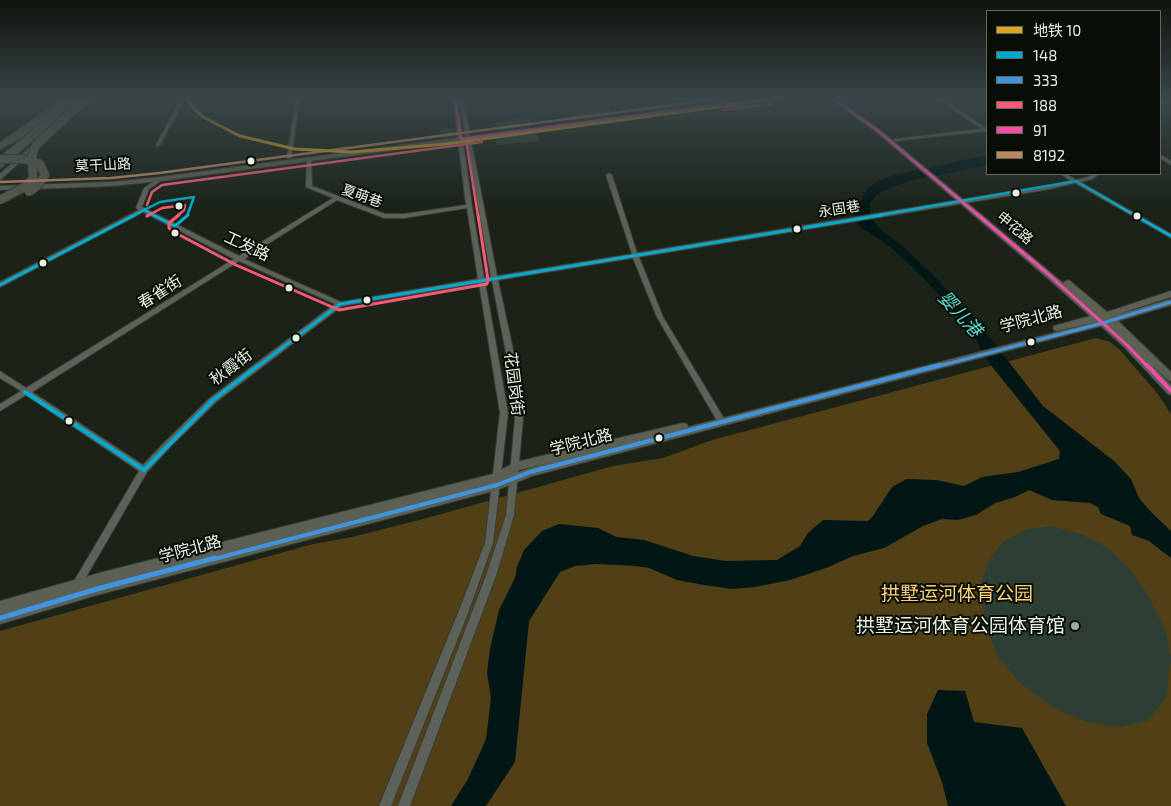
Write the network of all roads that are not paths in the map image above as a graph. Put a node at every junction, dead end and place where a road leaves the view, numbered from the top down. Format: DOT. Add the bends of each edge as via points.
graph roads {
  1 [pos="18,136"];
  2 [pos="22,136"];
  3 [pos="27,136"];
  4 [pos="29,136"];
  5 [pos="32,136"];
  6 [pos="34,136"];
  7 [pos="46,136"];
  8 [pos="49,136"];
  9 [pos="163,136"];
  10 [pos="292,136"];
  11 [pos="464,136"];
  12 [pos="467,136"];
  13 [pos="885,136"];
  14 [pos="890,136"];
  15 [pos="936,136"];
  16 [pos="896,140"];
  17 [pos="158,145"];
  18 [pos="0,146"];
  19 [pos="0,152"];
  20 [pos="289,158"];
  21 [pos="309,158"];
  22 [pos="0,159"];
  23 [pos="0,164"];
  24 [pos="922,165"];
  25 [pos="609,175"];
  26 [pos="1065,175"];
  27 [pos="1095,175"];
  28 [pos="160,179"];
  29 [pos="0,180"];
  30 [pos="1076,181"];
  31 [pos="138,182"];
  32 [pos="0,188"];
  33 [pos="147,188"];
  34 [pos="335,198"];
  35 [pos="0,200"];
  36 [pos="965,201"];
  37 [pos="0,205"];
  38 [pos="469,206"];
  39 [pos="144,210"];
  40 [pos="1171,236"];
  41 [pos="635,255"];
  42 [pos="240,259"];
  43 [pos="494,278"];
  44 [pos="482,280"];
  45 [pos="0,285"];
  46 [pos="1171,294"];
  47 [pos="1171,302"];
  48 [pos="340,304"];
  49 [pos="1104,319"];
  50 [pos="977,353"];
  51 [pos="0,374"];
  52 [pos="1171,378"];
  53 [pos="1171,391"];
  54 [pos="25,392"];
  55 [pos="0,408"];
  56 [pos="719,417"];
  57 [pos="516,466"];
  58 [pos="144,470"];
  59 [pos="514,480"];
  60 [pos="497,481"];
  61 [pos="76,586"];
  62 [pos="68,598"];
  63 [pos="0,607"];
  64 [pos="0,618"];
  65 [pos="384,806"];
  66 [pos="404,806"];
  1 -- 18 [label="highway, bridge"];
  2 -- 19 [label="main road"];
  3 -- 22 [label="highway, bridge"];
  4 -- 22 [label="main road"];
  5 -- 23 [label="main road"];
  6 -- 23 [label="highway"];
  7 -- 35 [label="highway, bridge" via="36,145 32,156 34,172 28,185"];
  8 -- 29 [label="main road"];
  9 -- 17 [label="street"];
  10 -- 20 [label="street"];
  11 -- 12 [label="main road, 莫干山路"];
  11 -- 20 [label="main road, 莫干山路"];
  11 -- 21 [label="main road, 莫干山路"];
  11 -- 38 [label="street, 花园岗街"];
  11 -- 43 [label="street, 花园岗街"];
  13 -- 24 [label="main road, 申花路"];
  14 -- 16 [label="main road, 申花路"];
  15 -- 16 [label="street"];
  16 -- 24 [label="main road, 申花路"];
  20 -- 29 [label="main road, 莫干山路" via="120,178"];
  21 -- 28 [label="main road, 莫干山路"];
  21 -- 34 [label="street, 夏萌巷" via="310,187"];
  22 -- 37 [label="highway, bridge" via="37,162 45,174 31,190"];
  24 -- 36 [label="main road, 申花路"];
  25 -- 41 [label="street"];
  26 -- 30 [label="street"];
  27 -- 30 [label="street, 永固巷"];
  28 -- 31 [label="main road, 莫干山路"];
  28 -- 33 [label="street"];
  30 -- 36 [label="street, 永固巷"];
  30 -- 40 [label="street"];
  31 -- 32 [label="main road, 莫干山路"];
  31 -- 33 [label="street"];
  33 -- 39 [label="street" via="139,208"];
  34 -- 38 [label="street, 夏萌巷" via="393,217"];
  34 -- 42 [label="street, 春雀街"];
  36 -- 41 [label="street, 永固巷"];
  36 -- 49 [label="main road, 申花路"];
  38 -- 44 [label="street, 花园岗街"];
  39 -- 42 [label="street, 工发路"];
  39 -- 45 [label="street"];
  41 -- 43 [label="street, 永固巷"];
  41 -- 56 [label="street" via="664,326"];
  42 -- 48 [label="street, 工发路"];
  42 -- 54 [label="street, 春雀街"];
  43 -- 44 [label="street, 秋霞街"];
  43 -- 57 [label="street, 花园岗街" via="513,368 519,419"];
  44 -- 48 [label="street, 秋霞街"];
  44 -- 60 [label="street, 花园岗街" via="504,414"];
  46 -- 49 [label="main road, 学院北路"];
  47 -- 49 [label="main road, 学院北路"];
  48 -- 58 [label="street, 秋霞街" via="213,400"];
  49 -- 50 [label="main road, 学院北路"];
  49 -- 50 [label="main road, 学院北路" via="1004,349"];
  49 -- 52 [label="main road, 申花路"];
  49 -- 53 [label="main road, 申花路"];
  50 -- 56 [label="main road, 学院北路"];
  50 -- 59 [label="main road, 学院北路" via="530,472"];
  51 -- 54 [label="street"];
  54 -- 55 [label="street, 春雀街"];
  54 -- 58 [label="street"];
  56 -- 57 [label="main road, 学院北路"];
  57 -- 59 [label="street, 花园岗街"];
  57 -- 60 [label="main road, 学院北路"];
  58 -- 61 [label="street, 秋霞街"];
  59 -- 60 [label="main road, 学院北路"];
  59 -- 66 [label="street, 花园岗街" via="510,514 492,573"];
  60 -- 61 [label="main road, 学院北路"];
  60 -- 62 [label="main road, 学院北路"];
  60 -- 65 [label="street, 花园岗街" via="489,543"];
  61 -- 62 [label="street, 秋霞街"];
  61 -- 63 [label="main road, 学院北路"];
  62 -- 64 [label="main road, 学院北路"];
}
